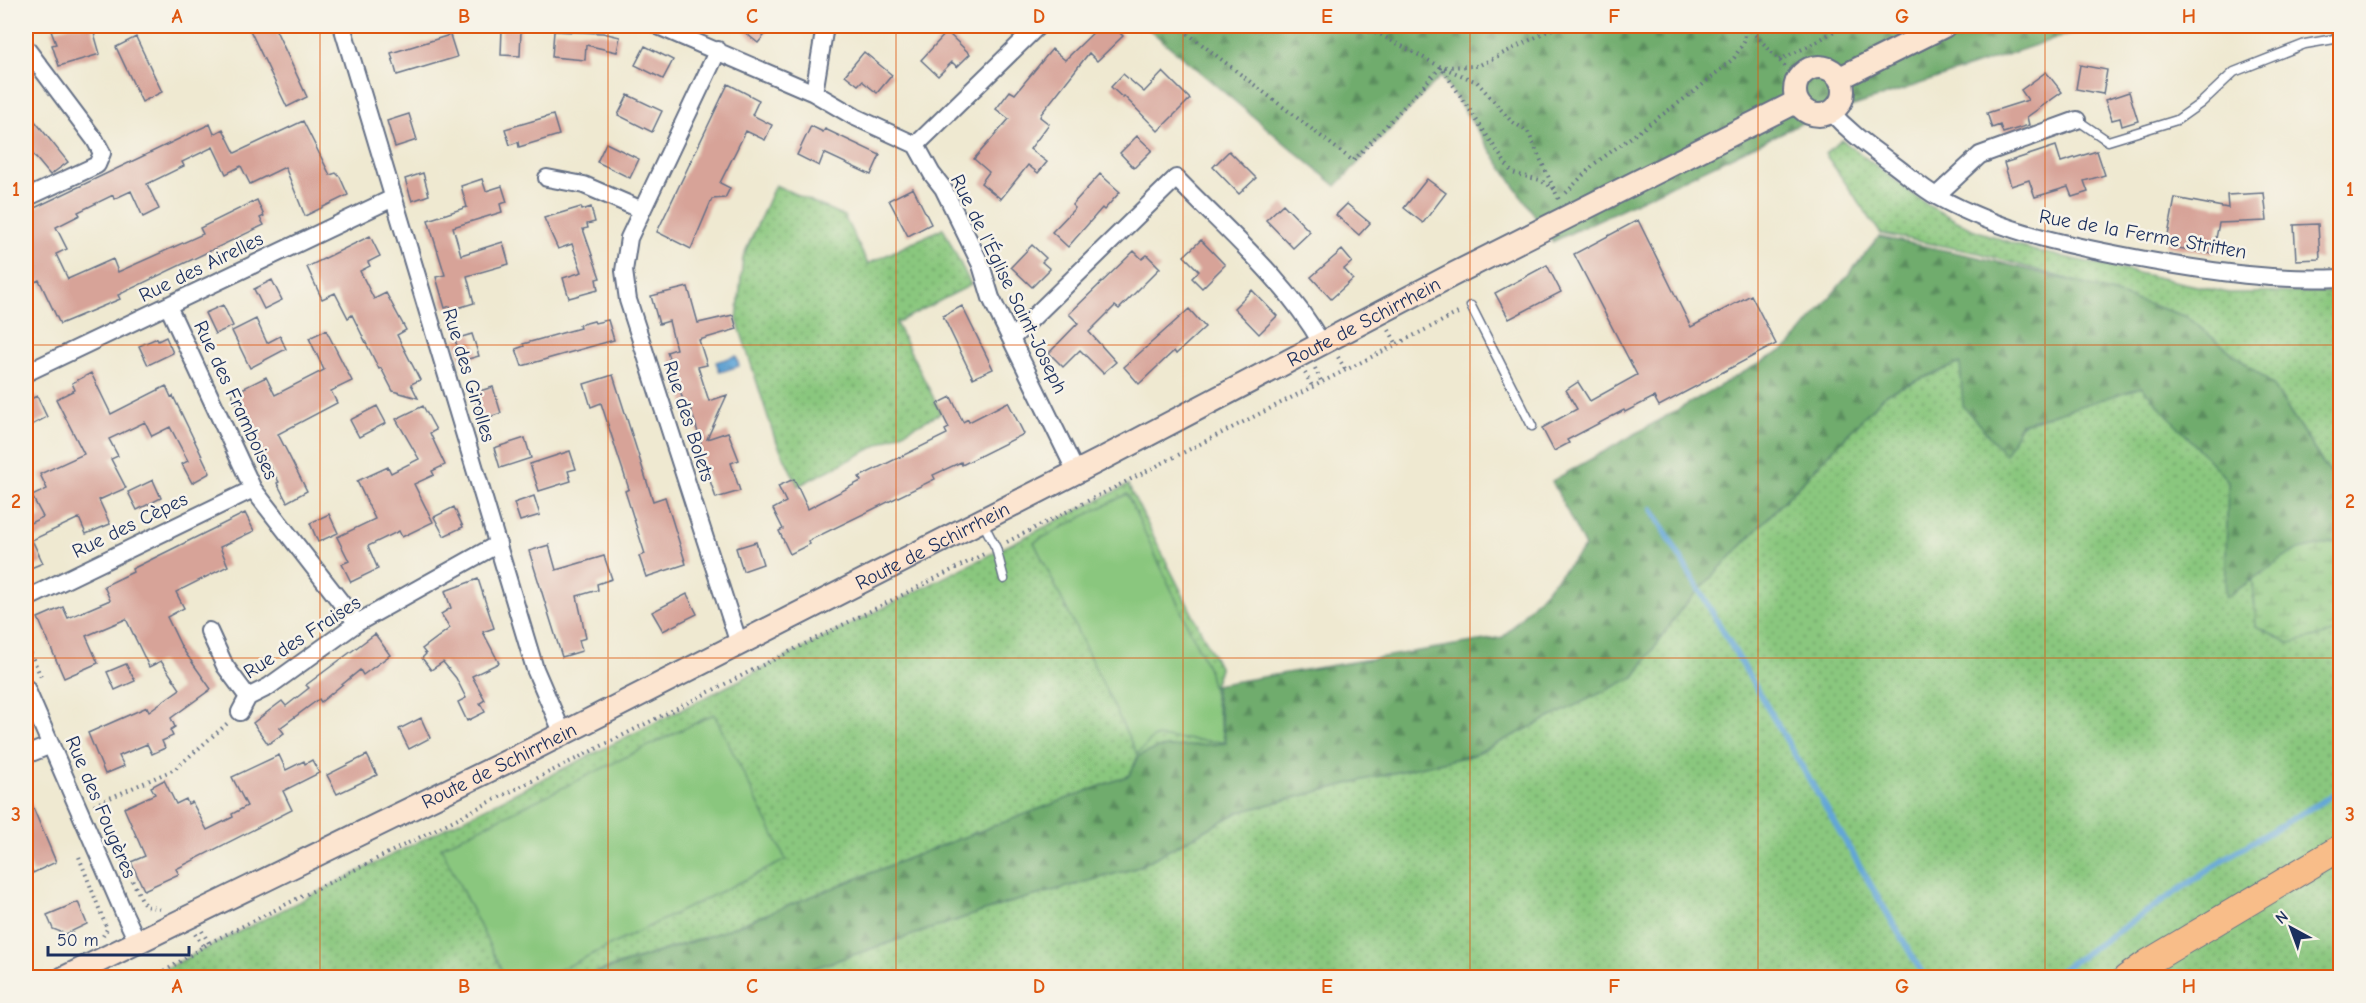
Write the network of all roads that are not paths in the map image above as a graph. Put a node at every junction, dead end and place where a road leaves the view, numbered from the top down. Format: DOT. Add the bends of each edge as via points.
graph roads {
  1 [pos="342,26"];
  2 [pos="658,26"];
  3 [pos="825,26"];
  4 [pos="1038,26"];
  5 [pos="1944,26"];
  6 [pos="2340,38"];
  7 [pos="26,48"];
  8 [pos="718,50"];
  9 [pos="1840,78"];
  10 [pos="814,93"];
  11 [pos="1796,102"];
  12 [pos="1831,112"];
  13 [pos="2077,120"];
  14 [pos="916,145"];
  15 [pos="547,178"];
  16 [pos="1936,196"];
  17 [pos="26,198"];
  18 [pos="393,198"];
  19 [pos="642,210"];
  20 [pos="2340,278"];
  21 [pos="168,306"];
  22 [pos="1471,306"];
  23 [pos="1011,339"];
  24 [pos="1322,344"];
  25 [pos="26,373"];
  26 [pos="1532,426"];
  27 [pos="1076,472"];
  28 [pos="253,489"];
  29 [pos="982,520"];
  30 [pos="498,544"];
  31 [pos="1004,579"];
  32 [pos="26,599"];
  33 [pos="357,624"];
  34 [pos="209,631"];
  35 [pos="739,644"];
  36 [pos="26,688"];
  37 [pos="249,697"];
  38 [pos="240,712"];
  39 [pos="563,734"];
  40 [pos="51,745"];
  41 [pos="26,755"];
  42 [pos="2340,848"];
  43 [pos="138,943"];
  44 [pos="64,978"];
  45 [pos="2126,978"];
  1 -- 18 [label="street, Rue des Girolles"];
  2 -- 8 [label="street"];
  3 -- 10 [label="street"];
  4 -- 14 [label="street"];
  5 -- 9 [label="street"];
  6 -- 13 [label="lane" via="2305,44 2234,72 2201,103 2168,123 2108,141"];
  7 -- 17 [label="street" via="102,153 97,165"];
  8 -- 10 [label="street"];
  8 -- 19 [label="street, Rue des Bolets"];
  9 -- 11 [label="street" via="1830,68 1806,69 1797,79"];
  9 -- 12 [label="street" via="1843,93 1840,104"];
  10 -- 14 [label="street"];
  11 -- 12 [label="street" via="1805,112 1816,116"];
  11 -- 24 [label="street, Route de Schirrhein"];
  12 -- 16 [label="street, Rue de la Ferme Stritten" via="1847,129"];
  13 -- 16 [label="street" via="1980,155"];
  14 -- 23 [label="street, Rue de l'Église Saint-Joseph" via="943,188 981,265 991,298"];
  15 -- 19 [label="street" via="584,185"];
  16 -- 20 [label="street, Rue de la Ferme Stritten" via="2032,237 2109,253 2229,274"];
  18 -- 21 [label="street, Rue des Airelles"];
  18 -- 30 [label="street, Rue des Girolles"];
  19 -- 35 [label="street, Rue des Bolets" via="629,238 624,271 628,300"];
  21 -- 25 [label="street, Rue des Airelles"];
  21 -- 28 [label="street, Rue des Framboises"];
  22 -- 26 [label="lane"];
  23 -- 24 [label="street" via="1176,178 1283,289"];
  23 -- 27 [label="street, Rue de l'Église Saint-Joseph"];
  24 -- 27 [label="street, Route de Schirrhein"];
  27 -- 29 [label="street, Route de Schirrhein"];
  28 -- 32 [label="street, Rue des Cèpes"];
  28 -- 33 [label="street, Rue des Framboises"];
  29 -- 31 [label="lane" via="996,548"];
  29 -- 35 [label="street, Route de Schirrhein"];
  30 -- 33 [label="street, Rue des Fraises"];
  30 -- 39 [label="street, Rue des Girolles" via="535,669"];
  33 -- 37 [label="street, Rue des Fraises"];
  34 -- 37 [label="street" via="225,666"];
  35 -- 39 [label="street, Route de Schirrhein"];
  36 -- 40 [label="street, Rue des Fougères"];
  37 -- 38 [label="street, Rue des Fraises"];
  39 -- 43 [label="street, Route de Schirrhein"];
  40 -- 41 [label="street"];
  40 -- 43 [label="street, Rue des Fougères"];
  42 -- 45 [label="main road"];
  43 -- 44 [label="street, Route de Schirrhein"];
}
